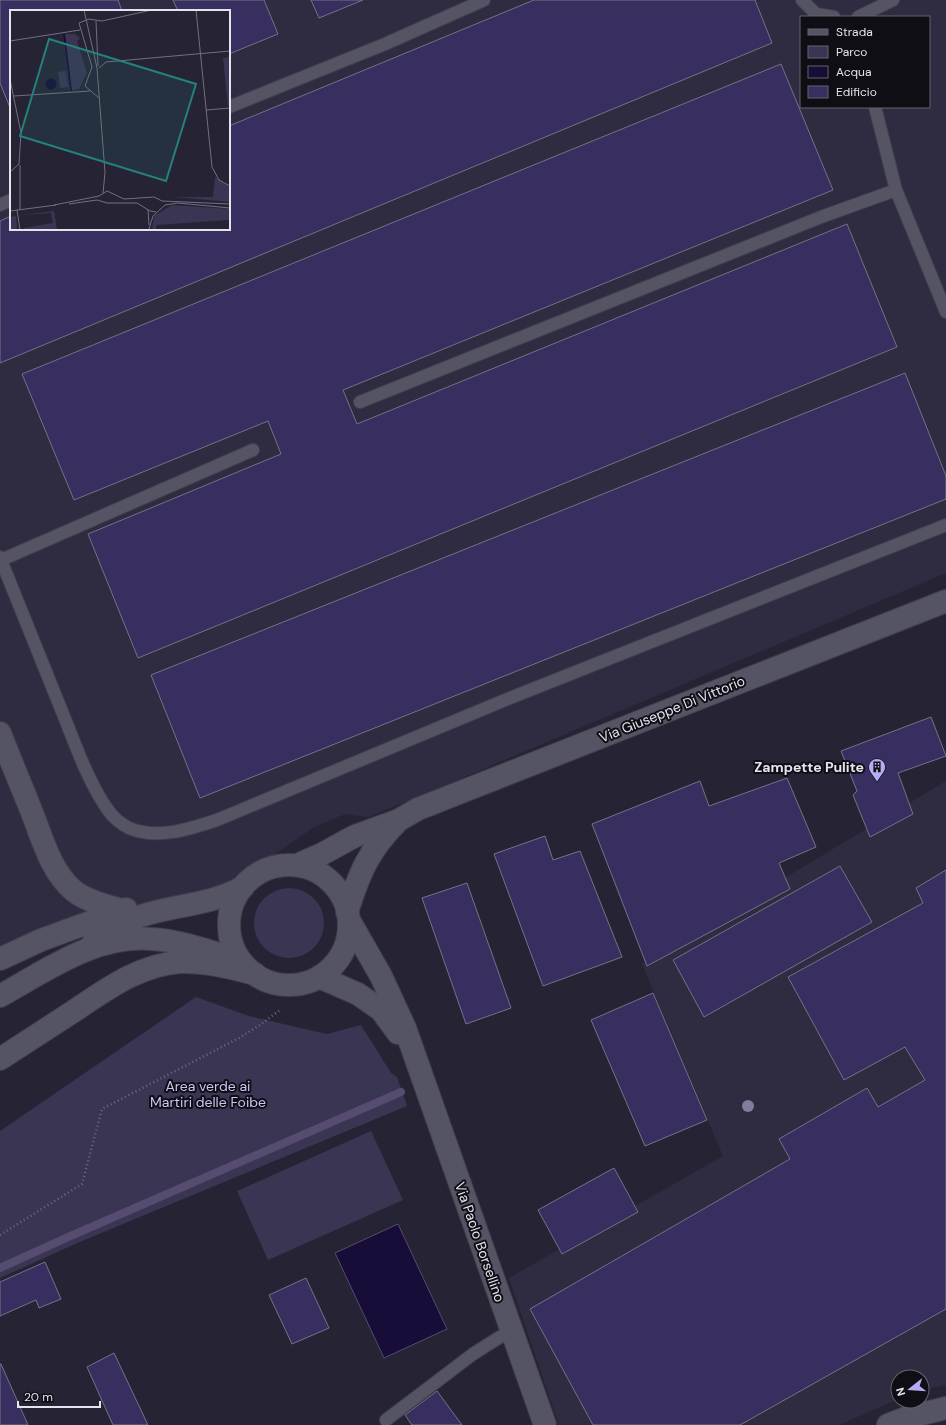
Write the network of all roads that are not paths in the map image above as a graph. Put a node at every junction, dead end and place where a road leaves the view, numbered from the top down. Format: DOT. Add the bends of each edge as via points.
graph roads {
  1 [pos="484,0"];
  2 [pos="802,0"];
  3 [pos="893,0"];
  4 [pos="828,16"];
  5 [pos="860,16"];
  6 [pos="230,107"];
  7 [pos="875,108"];
  8 [pos="896,190"];
  9 [pos="10,200"];
  10 [pos="0,205"];
  11 [pos="946,312"];
  12 [pos="360,402"];
  13 [pos="253,450"];
  14 [pos="946,525"];
  15 [pos="1,558"];
  16 [pos="946,602"];
  17 [pos="0,733"];
  18 [pos="399,820"];
  19 [pos="297,865"];
  20 [pos="243,887"];
  21 [pos="173,908"];
  22 [pos="122,910"];
  23 [pos="348,916"];
  24 [pos="79,953"];
  25 [pos="0,959"];
  26 [pos="248,968"];
  27 [pos="319,977"];
  28 [pos="0,996"];
  29 [pos="0,1059"];
  30 [pos="416,1059"];
  31 [pos="511,1330"];
  32 [pos="946,1408"];
  33 [pos="386,1420"];
  34 [pos="545,1425"];
  35 [pos="888,1425"];
  1 -- 6 [label="lane" via="385,44"];
  2 -- 4 [label="lane" via="816,14"];
  3 -- 5 [label="lane"];
  7 -- 8 [label="lane"];
  8 -- 11 [label="lane"];
  8 -- 12 [label="lane" via="821,217"];
  9 -- 10 [label="lane"];
  13 -- 15 [label="lane"];
  14 -- 15 [label="lane" via="518,695 217,820 186,830 154,833 129,828 120,822 109,811 95,788"];
  16 -- 18 [label="street, Via Giuseppe Di Vittorio" via="418,809"];
  17 -- 22 [label="street" via="49,855 60,876 83,896"];
  18 -- 19 [label="street, Via Giuseppe Di Vittorio" via="354,836"];
  18 -- 23 [label="street, Via Giuseppe Di Vittorio" via="380,840 360,874"];
  19 -- 20 [label="street" via="287,864 267,869 258,873"];
  19 -- 23 [label="street" via="317,871 333,883 339,891"];
  20 -- 21 [label="street" via="224,896"];
  20 -- 26 [label="street" via="233,904 229,924 232,944"];
  21 -- 22 [label="street"];
  21 -- 24 [label="street" via="128,921 102,934"];
  22 -- 25 [label="street" via="41,940"];
  23 -- 27 [label="street" via="348,939 344,949 334,965"];
  23 -- 30 [label="street, Via Paolo Borsellino" via="386,986"];
  24 -- 26 [label="street" via="119,940 152,939 203,948"];
  24 -- 28 [label="street"];
  26 -- 27 [label="street" via="273,983 282,985 302,984"];
  26 -- 29 [label="street" via="191,962 147,968 114,985"];
  27 -- 30 [label="street, Via Paolo Borsellino" via="358,994 381,1010"];
  30 -- 31 [label="street, Via Paolo Borsellino"];
  31 -- 33 [label="lane" via="474,1354"];
  31 -- 34 [label="street, Via Paolo Borsellino"];
  32 -- 35 [label="street"];
}
